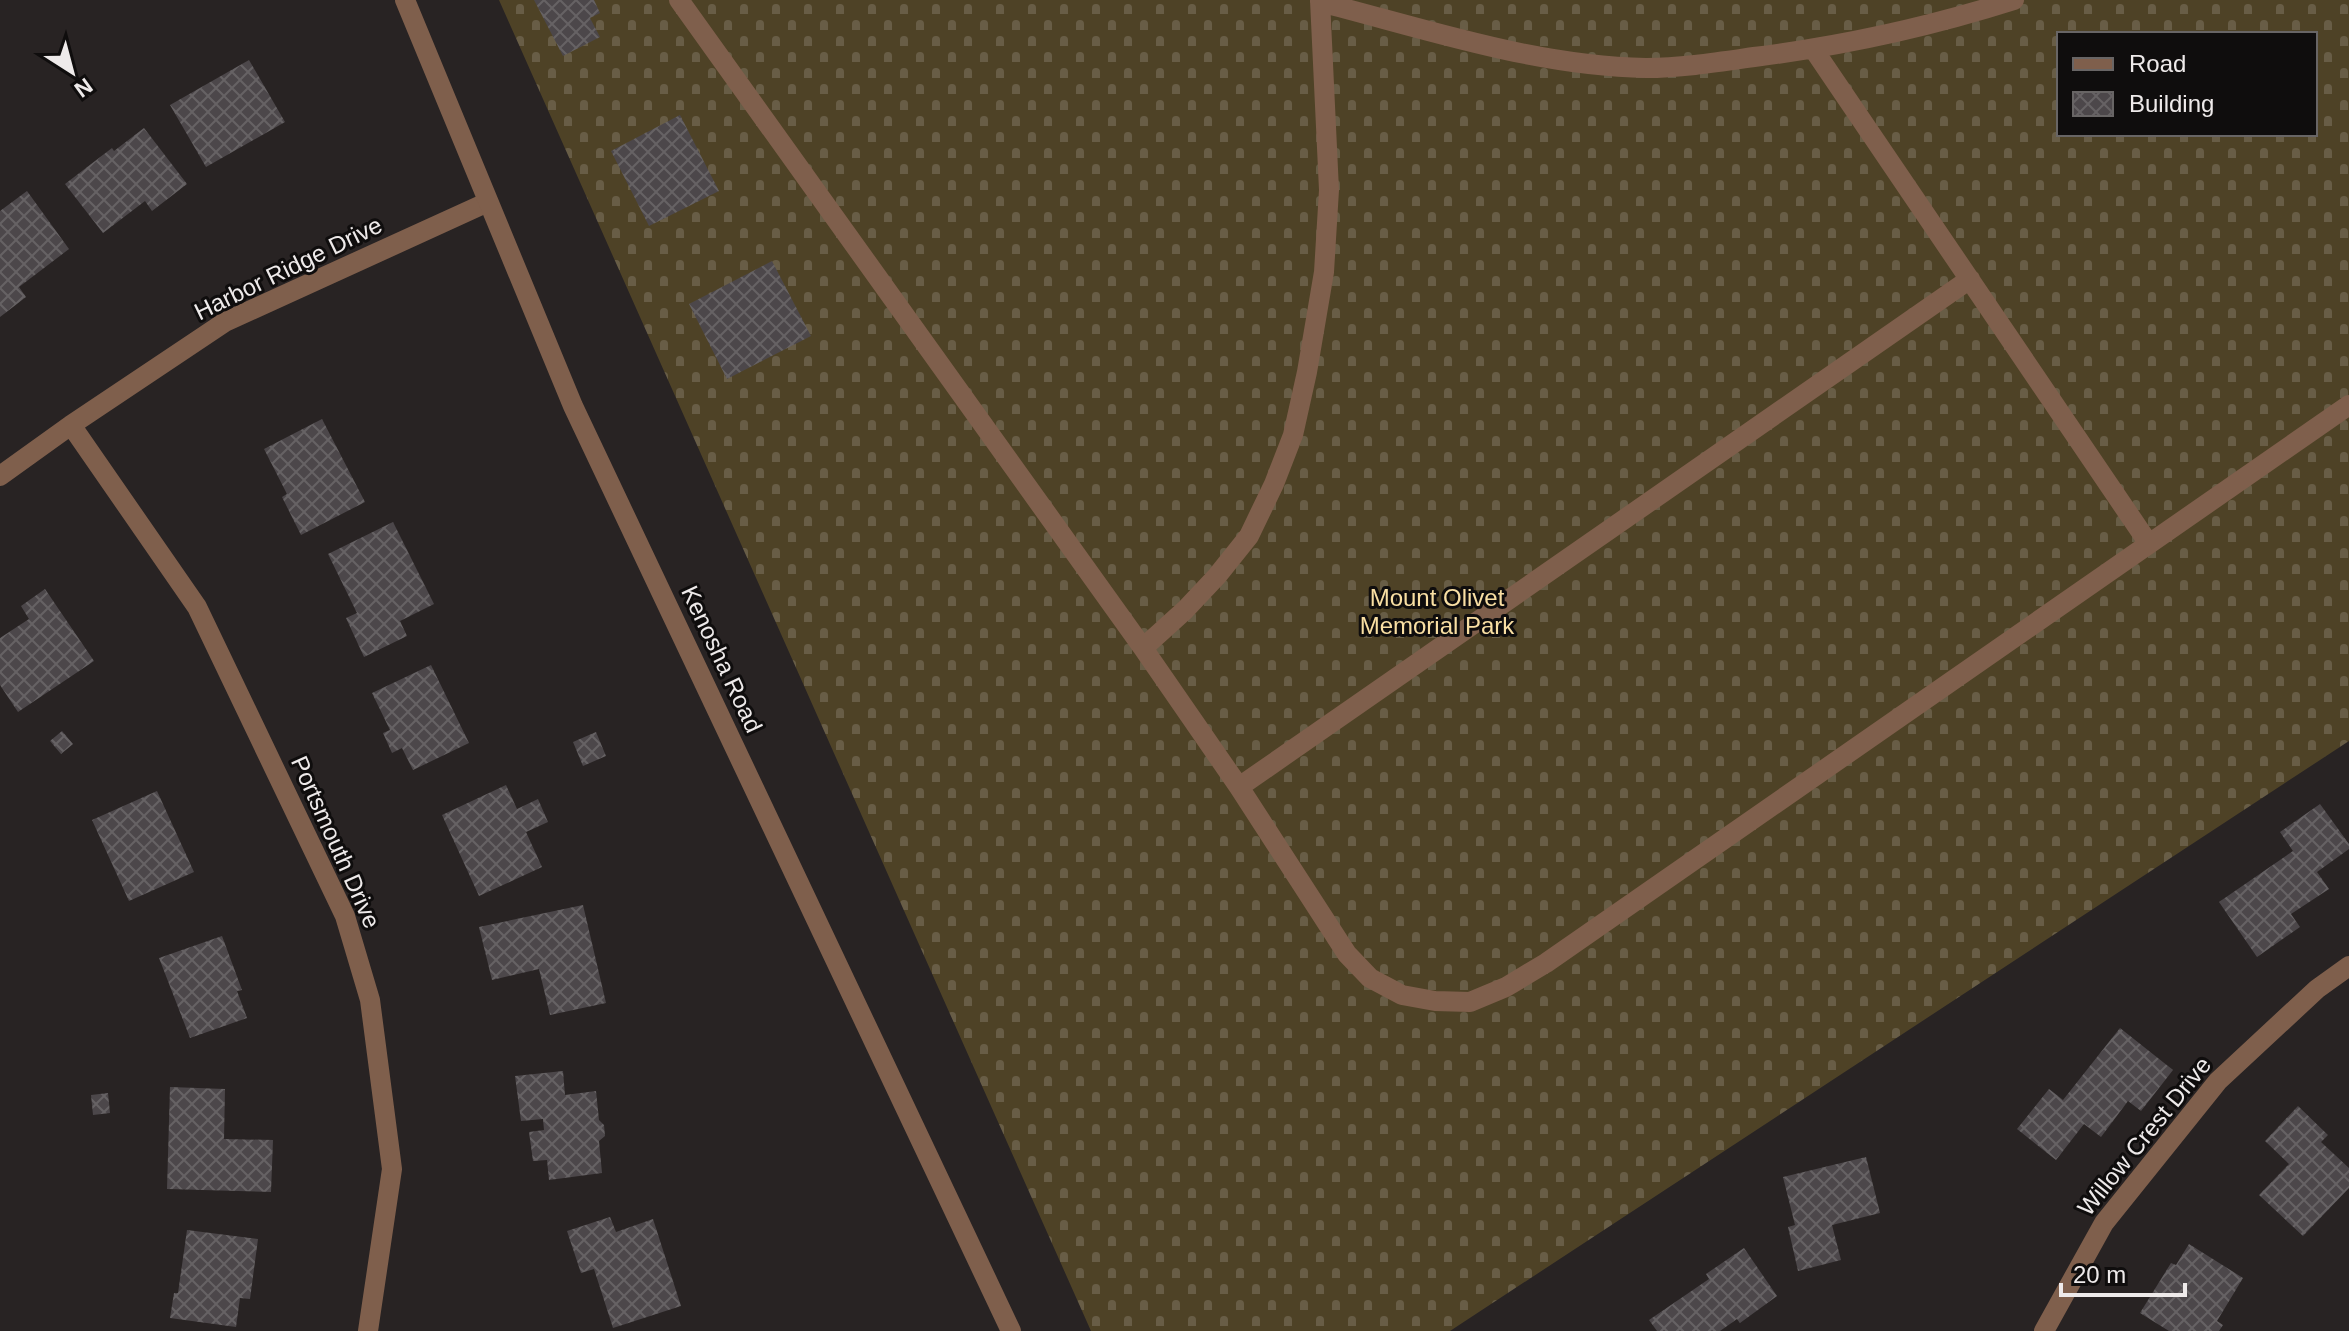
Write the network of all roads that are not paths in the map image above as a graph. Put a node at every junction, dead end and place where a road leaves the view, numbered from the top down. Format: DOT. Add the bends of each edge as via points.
graph roads {
  1 [pos="405,0"];
  2 [pos="679,0"];
  3 [pos="2014,0"];
  4 [pos="1320,1"];
  5 [pos="1814,50"];
  6 [pos="488,202"];
  7 [pos="1970,279"];
  8 [pos="2349,405"];
  9 [pos="71,425"];
  10 [pos="0,476"];
  11 [pos="2149,544"];
  12 [pos="1143,648"];
  13 [pos="1239,787"];
  14 [pos="2349,966"];
  15 [pos="368,1331"];
  16 [pos="1011,1331"];
  17 [pos="2044,1331"];
  1 -- 6 [label="street, Kenosha Road"];
  2 -- 12 [label="street"];
  3 -- 5 [label="street"];
  4 -- 5 [label="street" via="1509,51 1577,62 1647,68"];
  4 -- 12 [label="street" via="1328,204 1324,272 1293,435 1249,536 1185,610"];
  5 -- 7 [label="street"];
  6 -- 9 [label="street, Harbor Ridge Drive" via="225,322"];
  6 -- 16 [label="street, Kenosha Road" via="573,406"];
  7 -- 11 [label="street"];
  7 -- 13 [label="street"];
  8 -- 11 [label="street"];
  9 -- 10 [label="street, Harbor Ridge Drive"];
  9 -- 15 [label="street, Portsmouth Drive" via="197,607 345,916 370,1000 392,1169"];
  11 -- 13 [label="street" via="1546,963 1470,1002 1402,995 1370,978 1347,954"];
  12 -- 13 [label="street"];
  14 -- 17 [label="street, Willow Crest Drive" via="2218,1081 2104,1223"];
}
